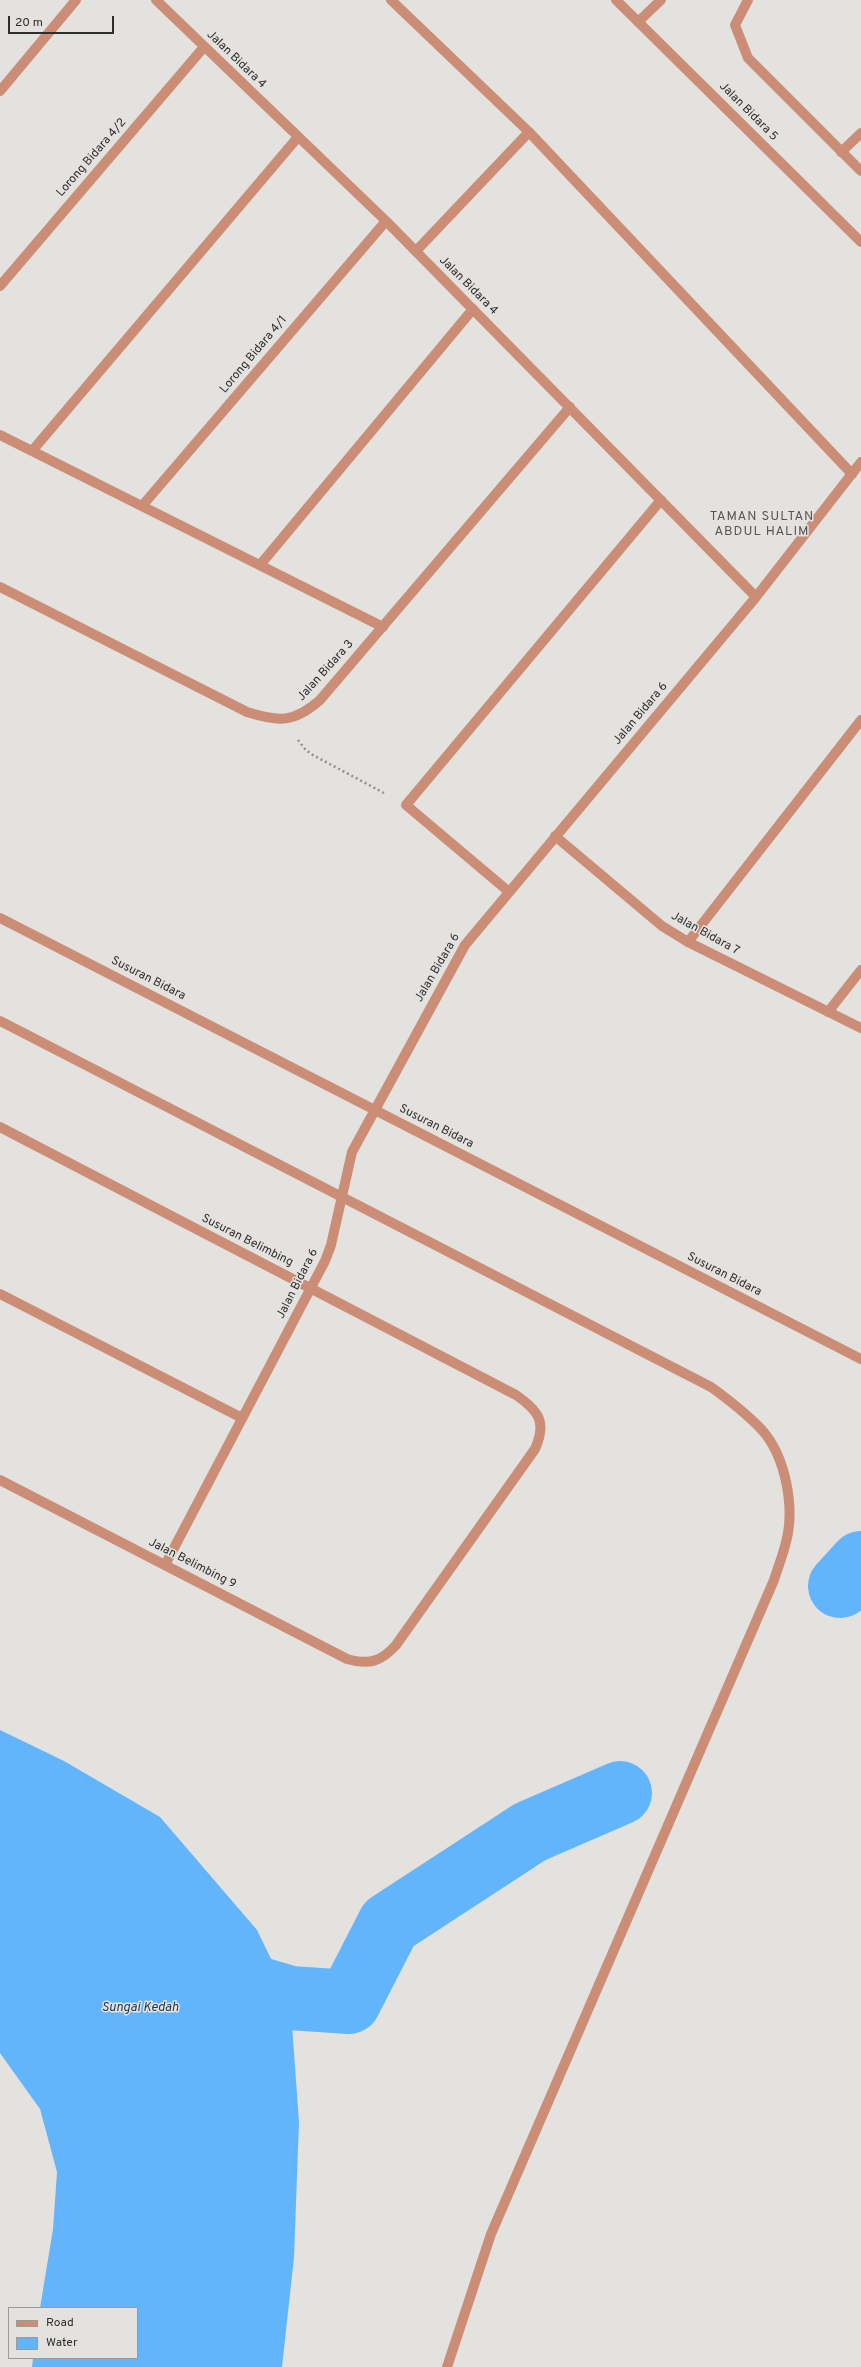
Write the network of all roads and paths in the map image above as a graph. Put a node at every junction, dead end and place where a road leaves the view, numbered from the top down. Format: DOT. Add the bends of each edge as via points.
graph roads {
  1 [pos="76,0"];
  2 [pos="156,0"];
  3 [pos="391,0"];
  4 [pos="616,0"];
  5 [pos="661,0"];
  6 [pos="748,0"];
  7 [pos="638,22"];
  8 [pos="204,47"];
  9 [pos="0,90"];
  10 [pos="529,132"];
  11 [pos="861,133"];
  12 [pos="298,137"];
  13 [pos="842,152"];
  14 [pos="861,171"];
  15 [pos="386,221"];
  16 [pos="861,242"];
  17 [pos="416,251"];
  18 [pos="0,286"];
  19 [pos="473,310"];
  20 [pos="570,407"];
  21 [pos="0,435"];
  22 [pos="32,451"];
  23 [pos="861,462"];
  24 [pos="852,474"];
  25 [pos="662,500"];
  26 [pos="142,506"];
  27 [pos="260,565"];
  28 [pos="0,587"];
  29 [pos="756,597"];
  30 [pos="383,627"];
  31 [pos="288,720"];
  32 [pos="861,720"];
  33 [pos="406,805"];
  34 [pos="555,836"];
  35 [pos="508,891"];
  36 [pos="0,918"];
  37 [pos="688,942"];
  38 [pos="861,970"];
  39 [pos="828,1012"];
  40 [pos="0,1021"];
  41 [pos="861,1028"];
  42 [pos="374,1110"];
  43 [pos="0,1127"];
  44 [pos="342,1196"];
  45 [pos="311,1288"];
  46 [pos="0,1294"];
  47 [pos="861,1358"];
  48 [pos="242,1418"];
  49 [pos="0,1480"];
  50 [pos="165,1565"];
  51 [pos="374,1663"];
  52 [pos="446,2367"];
  1 -- 9 [label="street"];
  2 -- 8 [label="street, Jalan Bidara 4"];
  3 -- 10 [label="street"];
  4 -- 7 [label="street, Jalan Bidara 5"];
  5 -- 7 [label="street"];
  6 -- 13 [label="street" via="736,25 748,58"];
  7 -- 16 [label="street, Jalan Bidara 5"];
  8 -- 12 [label="street, Jalan Bidara 4"];
  8 -- 18 [label="street, Lorong Bidara 4/2"];
  10 -- 17 [label="street"];
  10 -- 24 [label="street"];
  11 -- 13 [label="street"];
  12 -- 15 [label="street, Jalan Bidara 4"];
  12 -- 22 [label="street"];
  13 -- 14 [label="street"];
  15 -- 17 [label="street, Jalan Bidara 4"];
  15 -- 26 [label="street, Lorong Bidara 4/1"];
  17 -- 19 [label="street, Jalan Bidara 4"];
  19 -- 20 [label="street, Jalan Bidara 4"];
  19 -- 27 [label="street"];
  20 -- 25 [label="street, Jalan Bidara 4"];
  20 -- 30 [label="street, Jalan Bidara 3"];
  21 -- 22 [label="street"];
  22 -- 26 [label="street"];
  23 -- 24 [label="street, Jalan Bidara 6"];
  24 -- 29 [label="street, Jalan Bidara 6"];
  25 -- 29 [label="street, Jalan Bidara 4"];
  25 -- 33 [label="street"];
  26 -- 27 [label="street"];
  27 -- 30 [label="street"];
  28 -- 31 [label="street, Jalan Bidara 3" via="248,712"];
  29 -- 34 [label="street, Jalan Bidara 6"];
  30 -- 31 [label="street, Jalan Bidara 3" via="320,700 306,712"];
  31 -- 33 [label="path" via="300,744 308,752"];
  32 -- 37 [label="street"];
  33 -- 35 [label="street"];
  34 -- 35 [label="street, Jalan Bidara 6"];
  34 -- 37 [label="street, Jalan Bidara 7" via="662,926"];
  35 -- 42 [label="street, Jalan Bidara 6" via="465,945 450,969"];
  36 -- 42 [label="street, Susuran Bidara"];
  37 -- 39 [label="street, Jalan Bidara 7"];
  38 -- 39 [label="street"];
  39 -- 41 [label="street, Jalan Bidara 7"];
  40 -- 44 [label="street"];
  42 -- 44 [label="street, Jalan Bidara 6" via="352,1152"];
  42 -- 47 [label="street, Susuran Bidara"];
  43 -- 45 [label="street, Susuran Belimbing"];
  44 -- 45 [label="street, Jalan Bidara 6" via="329,1253"];
  44 -- 52 [label="street" via="711,1387 738,1407 763,1431 782,1465 790,1503 787,1542 774,1580 491,2234"];
  45 -- 48 [label="street, Jalan Bidara 6"];
  45 -- 51 [label="street, Susuran Belimbing" via="516,1395 530,1404 540,1418 542,1433 535,1449 396,1645 387,1655"];
  46 -- 48 [label="street"];
  48 -- 50 [label="street, Jalan Bidara 6"];
  49 -- 50 [label="street, Jalan Belimbing 9"];
  50 -- 51 [label="street, Jalan Belimbing 9" via="347,1659"];
}
